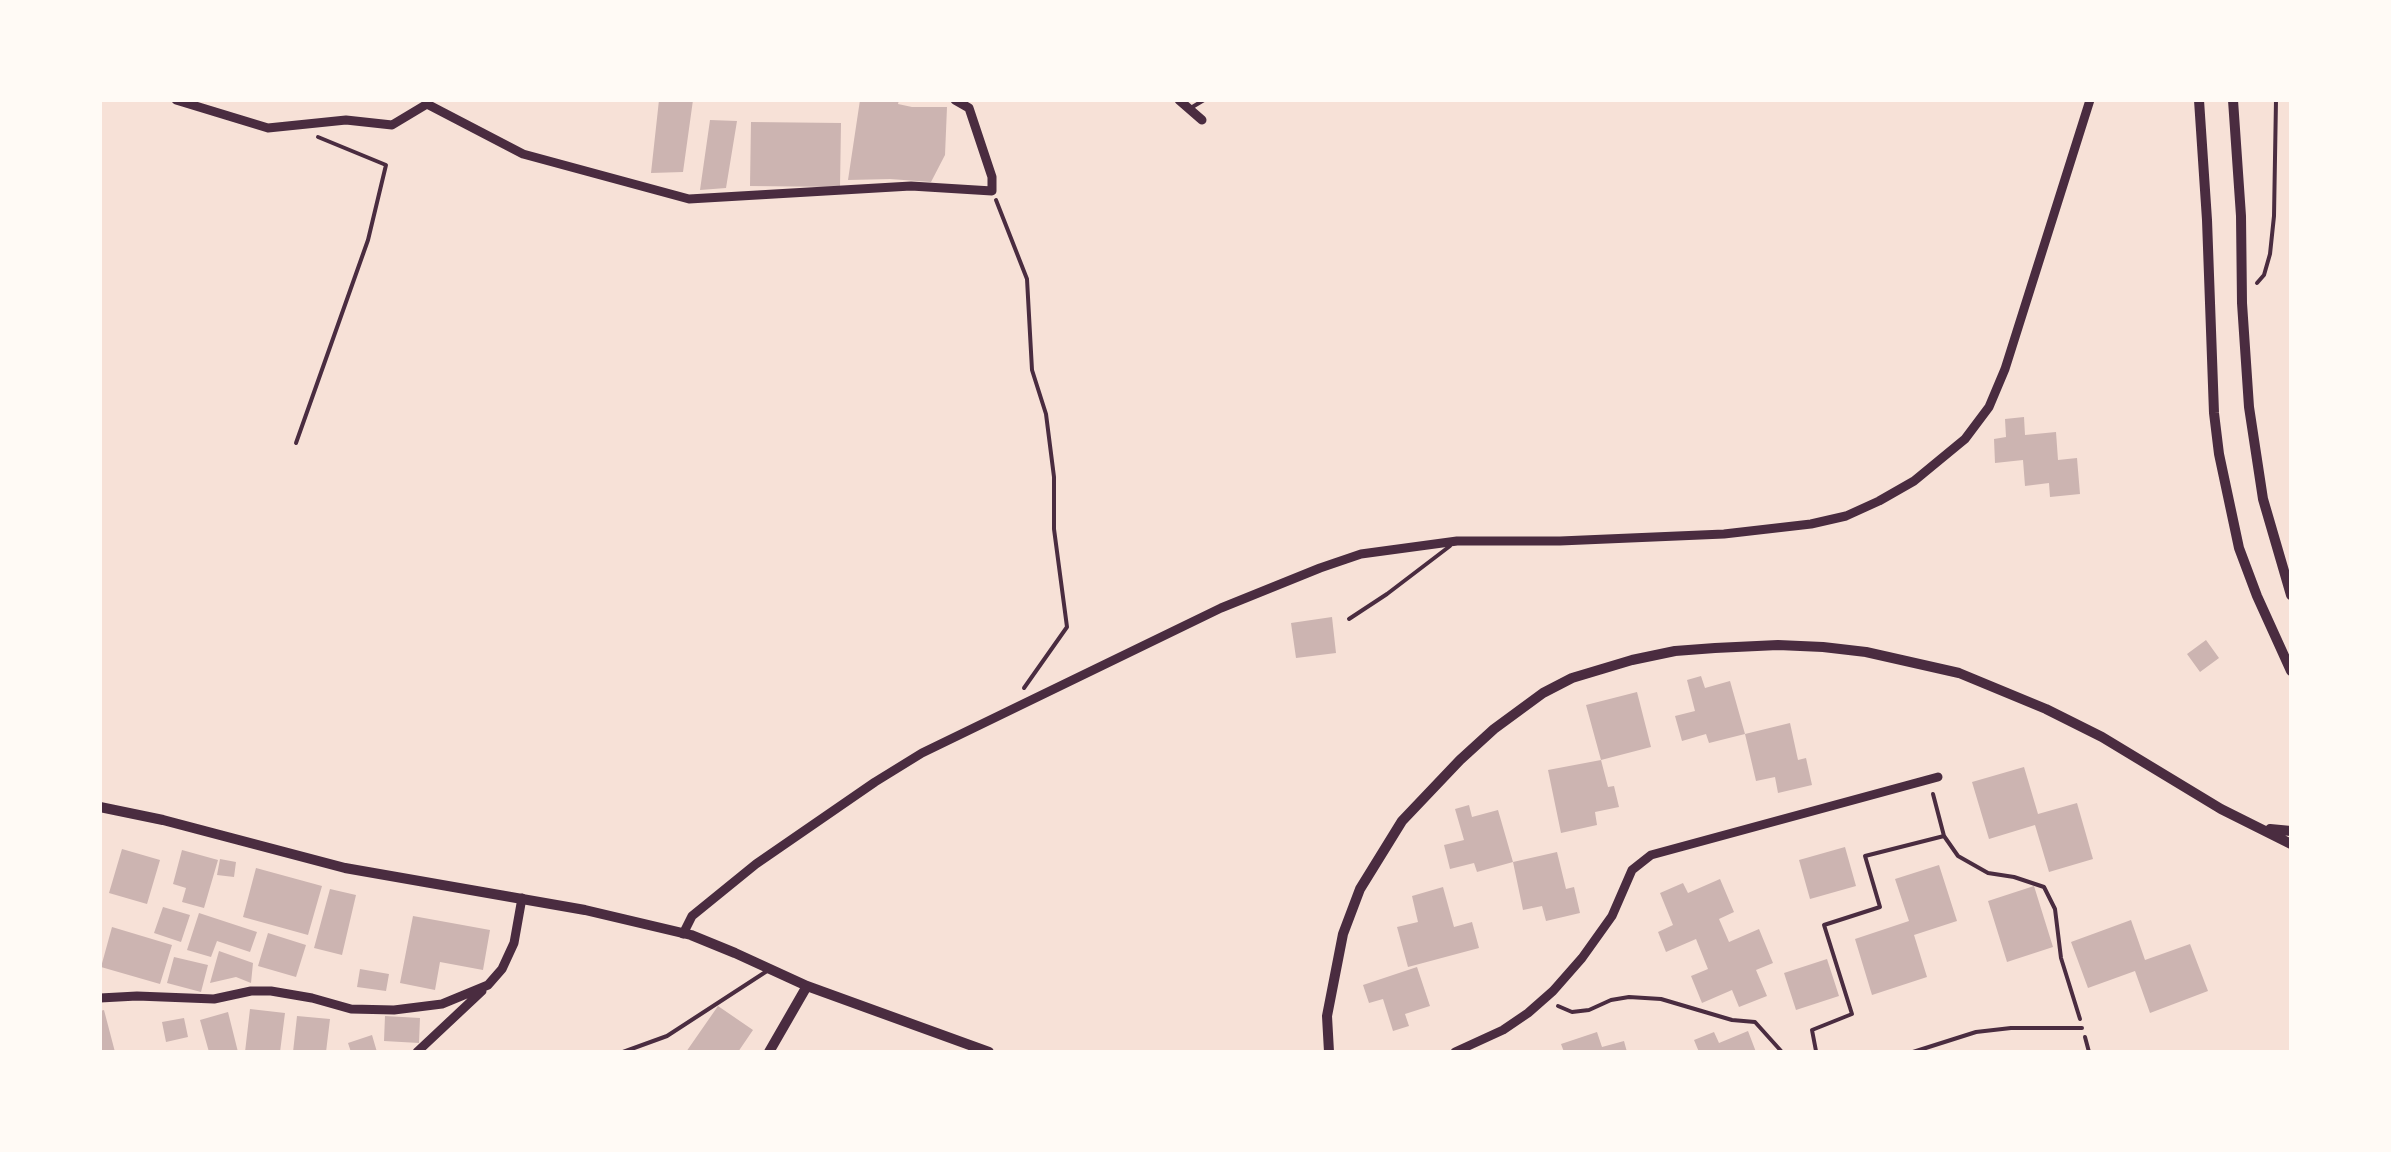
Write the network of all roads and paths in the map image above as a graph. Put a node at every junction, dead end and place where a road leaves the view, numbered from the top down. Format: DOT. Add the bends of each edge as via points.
graph roads {
  1 [pos="176,100"];
  2 [pos="955,100"];
  3 [pos="1179,100"];
  4 [pos="1204,100"];
  5 [pos="2090,100"];
  6 [pos="2199,100"];
  7 [pos="2233,100"];
  8 [pos="2276,100"];
  9 [pos="427,102"];
  10 [pos="970,104"];
  11 [pos="1189,109"];
  12 [pos="1202,120"];
  13 [pos="290,126"];
  14 [pos="992,191"];
  15 [pos="2242,303"];
  16 [pos="296,442"];
  17 [pos="1457,541"];
  18 [pos="2291,595"];
  19 [pos="1349,619"];
  20 [pos="2291,671"];
  21 [pos="1017,706"];
  22 [pos="1934,778"];
  23 [pos="100,807"];
  24 [pos="2250,824"];
  25 [pos="2291,831"];
  26 [pos="1944,836"];
  27 [pos="2291,844"];
  28 [pos="522,898"];
  29 [pos="684,934"];
  30 [pos="770,969"];
  31 [pos="488,985"];
  32 [pos="808,986"];
  33 [pos="100,998"];
  34 [pos="1543,1000"];
  35 [pos="2082,1028"];
  36 [pos="417,1052"];
  37 [pos="623,1052"];
  38 [pos="769,1052"];
  39 [pos="989,1052"];
  40 [pos="1330,1052"];
  41 [pos="1456,1052"];
  42 [pos="1782,1052"];
  43 [pos="1802,1052"];
  44 [pos="1816,1052"];
  45 [pos="1914,1052"];
  46 [pos="2090,1052"];
  1 -- 13 [label="street" via="268,128"];
  2 -- 10 [label="street"];
  3 -- 11 [label="street"];
  4 -- 11 [label="lane"];
  5 -- 17 [label="street" via="1989,407 1965,439 1914,481 1846,516 1811,524 1724,534"];
  6 -- 20 [label="street" via="2219,454 2240,548"];
  7 -- 15 [label="street"];
  8 -- 15 [label="path" via="2270,254 2264,275"];
  9 -- 13 [label="street" via="392,125 346,120"];
  9 -- 14 [label="street" via="523,154 689,199 911,186"];
  10 -- 14 [label="street"];
  11 -- 12 [label="street"];
  13 -- 16 [label="path" via="386,165 368,240"];
  14 -- 21 [label="path" via="1026,279 1032,370 1054,477 1066,628"];
  15 -- 18 [label="street" via="2257,465"];
  17 -- 19 [label="lane"];
  17 -- 21 [label="street" via="1361,554 1320,568"];
  21 -- 29 [label="street" via="875,782 709,900"];
  22 -- 26 [label="path"];
  22 -- 34 [label="street" via="1651,855 1632,870 1612,916"];
  23 -- 28 [label="street" via="345,868"];
  24 -- 25 [label="street"];
  24 -- 27 [label="street"];
  24 -- 40 [label="street" via="2102,737 1959,672 1866,652 1778,645 1632,660 1543,693 1494,729 1402,821 1360,889 1343,934 1327,1016"];
  26 -- 35 [label="path" via="1958,856 1988,873 2044,887 2055,908"];
  26 -- 44 [label="path" via="1864,856 1880,907 1824,925 1852,1014 1812,1030"];
  28 -- 29 [label="street"];
  28 -- 31 [label="street" via="514,942"];
  29 -- 30 [label="street"];
  30 -- 32 [label="street"];
  30 -- 37 [label="lane" via="667,1036"];
  31 -- 33 [label="street" via="442,1004 394,1010 271,991 214,999"];
  31 -- 36 [label="street"];
  32 -- 38 [label="street"];
  32 -- 39 [label="street"];
  34 -- 41 [label="street" via="1503,1030"];
  34 -- 42 [label="path" via="1572,1012 1629,997 1661,999 1755,1022"];
  35 -- 45 [label="lane" via="1976,1032"];
  35 -- 46 [label="path"];
  43 -- 44 [label="path"];
}
